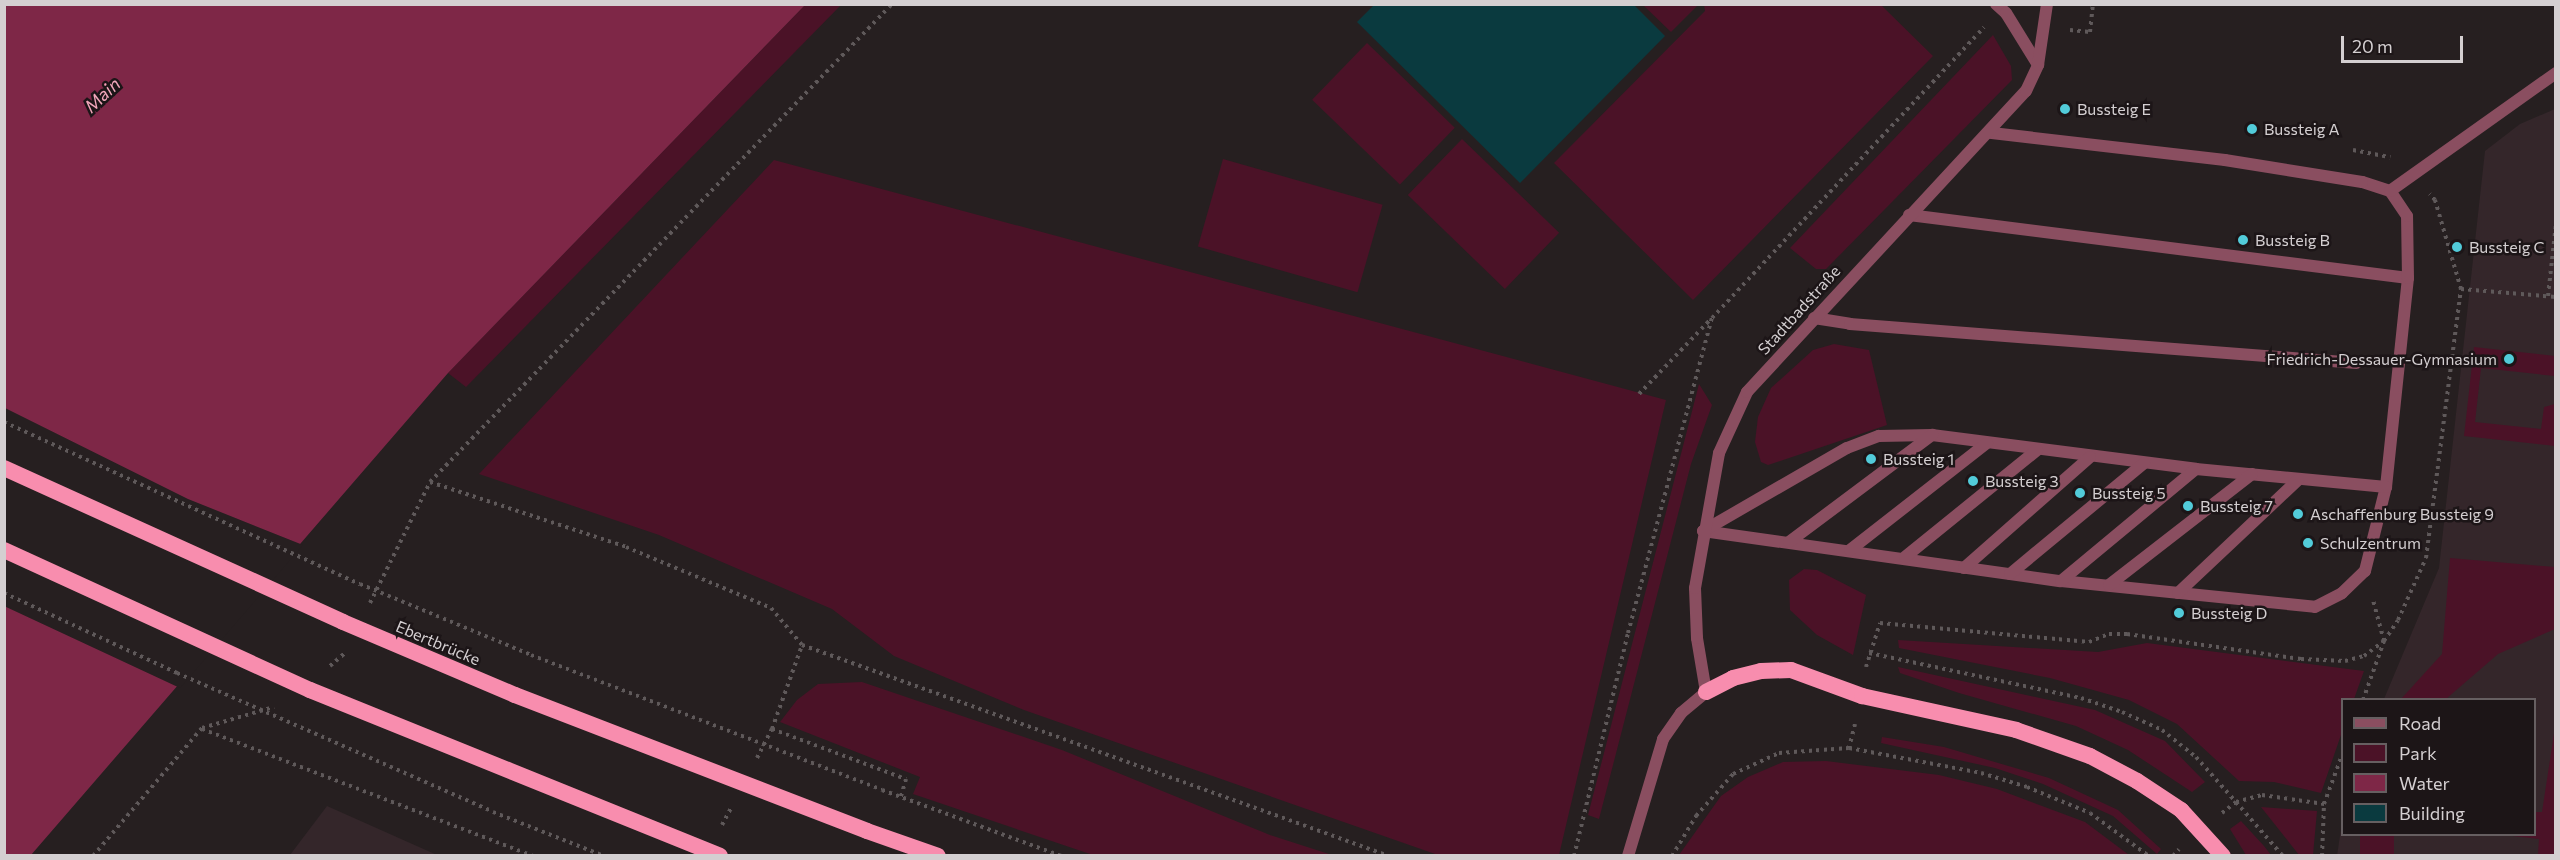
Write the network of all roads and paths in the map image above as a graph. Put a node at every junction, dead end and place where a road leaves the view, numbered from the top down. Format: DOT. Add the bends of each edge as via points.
graph roads {
  1 [pos="892,4"];
  2 [pos="1996,4"];
  3 [pos="2047,4"];
  4 [pos="2092,4"];
  5 [pos="2067,30"];
  6 [pos="2038,65"];
  7 [pos="2556,73"];
  8 [pos="1990,132"];
  9 [pos="2347,150"];
  10 [pos="2413,174"];
  11 [pos="2390,191"];
  12 [pos="1909,214"];
  13 [pos="2556,223"];
  14 [pos="2408,278"];
  15 [pos="2461,289"];
  16 [pos="2548,296"];
  17 [pos="2556,297"];
  18 [pos="1712,318"];
  19 [pos="1814,318"];
  20 [pos="2357,363"];
  21 [pos="1639,394"];
  22 [pos="4,422"];
  23 [pos="1932,435"];
  24 [pos="1987,443"];
  25 [pos="2037,450"];
  26 [pos="2090,457"];
  27 [pos="2144,463"];
  28 [pos="4,468"];
  29 [pos="2196,469"];
  30 [pos="2252,474"];
  31 [pos="2298,480"];
  32 [pos="430,482"];
  33 [pos="2386,487"];
  34 [pos="1703,531"];
  35 [pos="1789,542"];
  36 [pos="4,550"];
  37 [pos="1850,550"];
  38 [pos="1905,557"];
  39 [pos="1964,568"];
  40 [pos="2365,571"];
  41 [pos="2010,574"];
  42 [pos="2061,581"];
  43 [pos="2109,585"];
  44 [pos="4,593"];
  45 [pos="2178,593"];
  46 [pos="366,610"];
  47 [pos="2384,640"];
  48 [pos="350,643"];
  49 [pos="802,645"];
  50 [pos="1868,653"];
  51 [pos="328,668"];
  52 [pos="1706,692"];
  53 [pos="1862,696"];
  54 [pos="2362,698"];
  55 [pos="285,703"];
  56 [pos="202,728"];
  57 [pos="772,729"];
  58 [pos="1849,748"];
  59 [pos="756,760"];
  60 [pos="2341,760"];
  61 [pos="901,797"];
  62 [pos="734,803"];
  63 [pos="2324,804"];
  64 [pos="717,834"];
  65 [pos="93,855"];
  66 [pos="533,855"];
  67 [pos="604,855"];
  68 [pos="720,855"];
  69 [pos="938,855"];
  70 [pos="1061,855"];
  71 [pos="1389,855"];
  72 [pos="1628,855"];
  73 [pos="1672,855"];
  74 [pos="2149,855"];
  75 [pos="2223,855"];
  76 [pos="2322,855"];
  1 -- 32 [label="path"];
  2 -- 6 [label="street" via="2006,13"];
  3 -- 6 [label="street, Stadtbadstraße"];
  4 -- 5 [label="path" via="2090,32"];
  6 -- 8 [label="street, Stadtbadstraße" via="2026,91"];
  7 -- 10 [label="street"];
  8 -- 11 [label="street" via="2236,162 2362,182"];
  8 -- 12 [label="street, Stadtbadstraße"];
  9 -- 10 [label="path" via="2381,153 2406,165"];
  10 -- 11 [label="street"];
  10 -- 15 [label="path" via="2435,200"];
  11 -- 14 [label="street" via="2407,216"];
  12 -- 14 [label="street"];
  12 -- 19 [label="street, Stadtbadstraße"];
  13 -- 16 [label="path"];
  14 -- 33 [label="street"];
  15 -- 16 [label="path"];
  15 -- 47 [label="path" via="2426,558 2398,620"];
  16 -- 17 [label="path"];
  18 -- 21 [label="path"];
  19 -- 20 [label="street" via="1850,324"];
  19 -- 34 [label="street, Stadtbadstraße" via="1747,392 1719,453"];
  22 -- 61 [label="path, bridge" via="360,584 574,672"];
  23 -- 24 [label="street"];
  23 -- 34 [label="street" via="1879,436 1847,448"];
  23 -- 35 [label="street"];
  24 -- 25 [label="street"];
  24 -- 37 [label="street"];
  25 -- 26 [label="street"];
  25 -- 38 [label="street"];
  26 -- 27 [label="street"];
  26 -- 39 [label="street"];
  27 -- 29 [label="street"];
  27 -- 41 [label="street"];
  28 -- 69 [label="highway, Ebertbrücke, bridge" via="483,681"];
  29 -- 30 [label="street"];
  29 -- 42 [label="street"];
  30 -- 31 [label="street"];
  30 -- 43 [label="street"];
  31 -- 33 [label="street"];
  31 -- 45 [label="street"];
  32 -- 46 [label="path"];
  32 -- 49 [label="path" via="626,547 771,608"];
  33 -- 40 [label="street"];
  34 -- 35 [label="street"];
  34 -- 52 [label="street, Stadtbadstraße" via="1695,588 1697,639"];
  35 -- 37 [label="street"];
  36 -- 68 [label="highway, bridge" via="321,695"];
  37 -- 38 [label="street"];
  38 -- 39 [label="street"];
  39 -- 41 [label="street"];
  40 -- 45 [label="street" via="2342,593 2315,607"];
  40 -- 47 [label="path"];
  41 -- 42 [label="street"];
  42 -- 43 [label="street"];
  43 -- 45 [label="street"];
  44 -- 67 [label="path, bridge" via="384,764"];
  47 -- 50 [label="path" via="2364,656 2344,661 2301,659 2127,634 2109,634 2089,642 1880,623"];
  47 -- 54 [label="path"];
  48 -- 51 [label="path"];
  49 -- 57 [label="path"];
  49 -- 71 [label="path"];
  50 -- 53 [label="path"];
  50 -- 63 [label="path" via="2081,698 2122,712 2162,730 2236,802 2262,795"];
  52 -- 53 [label="highway" via="1752,673 1791,670"];
  52 -- 72 [label="street" via="1681,714 1663,739"];
  53 -- 58 [label="path"];
  53 -- 75 [label="highway" via="2016,730 2090,756 2181,810"];
  55 -- 56 [label="path"];
  56 -- 65 [label="path"];
  56 -- 66 [label="path"];
  57 -- 59 [label="path"];
  57 -- 61 [label="path" via="906,779"];
  58 -- 73 [label="path" via="1779,753 1733,774 1696,816"];
  58 -- 74 [label="path" via="1981,773 2027,787 2090,813"];
  60 -- 63 [label="path"];
  61 -- 70 [label="path"];
  62 -- 64 [label="path"];
  63 -- 76 [label="path"];
}
